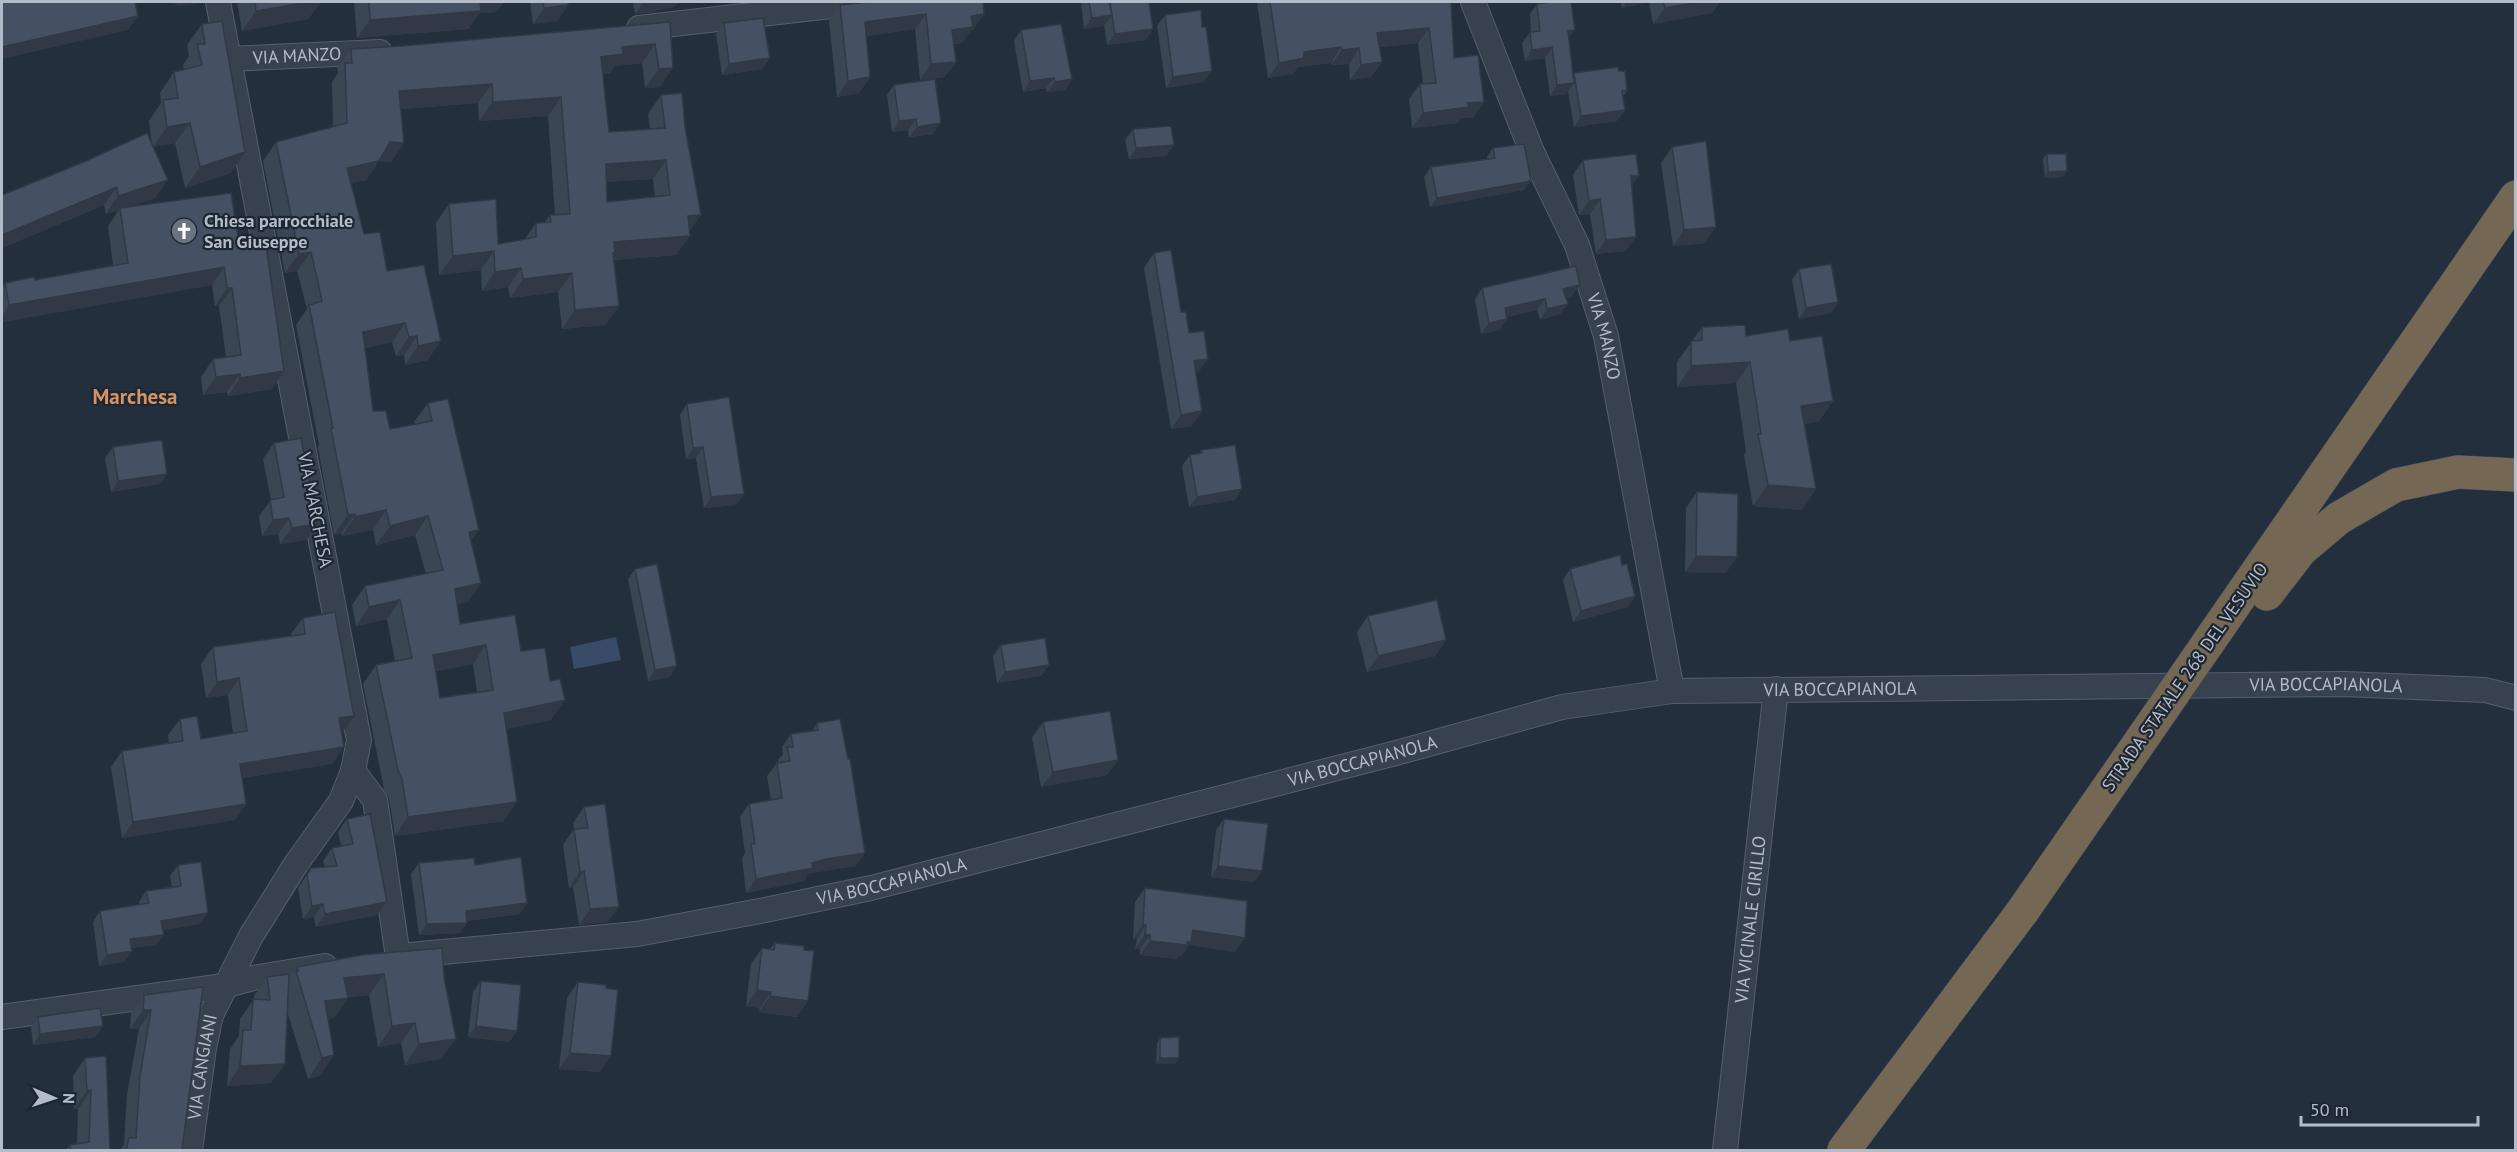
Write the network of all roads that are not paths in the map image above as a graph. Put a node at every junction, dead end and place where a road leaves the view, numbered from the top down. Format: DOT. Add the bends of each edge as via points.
graph roads {
  1 [pos="218,2"];
  2 [pos="866,2"];
  3 [pos="1473,2"];
  4 [pos="619,30"];
  5 [pos="399,50"];
  6 [pos="229,59"];
  7 [pos="2516,197"];
  8 [pos="2516,475"];
  9 [pos="2208,643"];
  10 [pos="1776,689"];
  11 [pos="1672,691"];
  12 [pos="2516,698"];
  13 [pos="353,771"];
  14 [pos="346,962"];
  15 [pos="224,986"];
  16 [pos="2,1017"];
  17 [pos="190,1150"];
  18 [pos="1725,1150"];
  19 [pos="1844,1150"];
  1 -- 6 [label="street, VIA MARCHESA"];
  2 -- 4 [label="street"];
  3 -- 11 [label="street, VIA MANZO" via="1532,152 1577,245 1593,290 1606,336"];
  5 -- 6 [label="street, VIA MANZO"];
  6 -- 13 [label="street, VIA MARCHESA" via="355,710 359,740"];
  7 -- 9 [label="highway, STRADA STATALE 268 DEL VESUVIO"];
  8 -- 9 [label="highway" via="2458,472 2396,485 2339,518 2301,550 2263,600"];
  9 -- 19 [label="highway, STRADA STATALE 268 DEL VESUVIO, bridge" via="2022,912"];
  10 -- 11 [label="street, VIA BOCCAPIANOLA"];
  10 -- 12 [label="street, VIA BOCCAPIANOLA" via="2344,684 2485,690"];
  10 -- 18 [label="street, VIA VICINALE CIRILLO"];
  11 -- 13 [label="street, VIA BOCCAPIANOLA" via="1562,707 872,888 786,906 637,934 388,958 375,800"];
  13 -- 15 [label="street, VIA MARCHESA" via="341,801 296,864"];
  14 -- 15 [label="street"];
  15 -- 16 [label="street"];
  15 -- 17 [label="street, VIA CANGIANI" via="211,1015 204,1048"];
}
